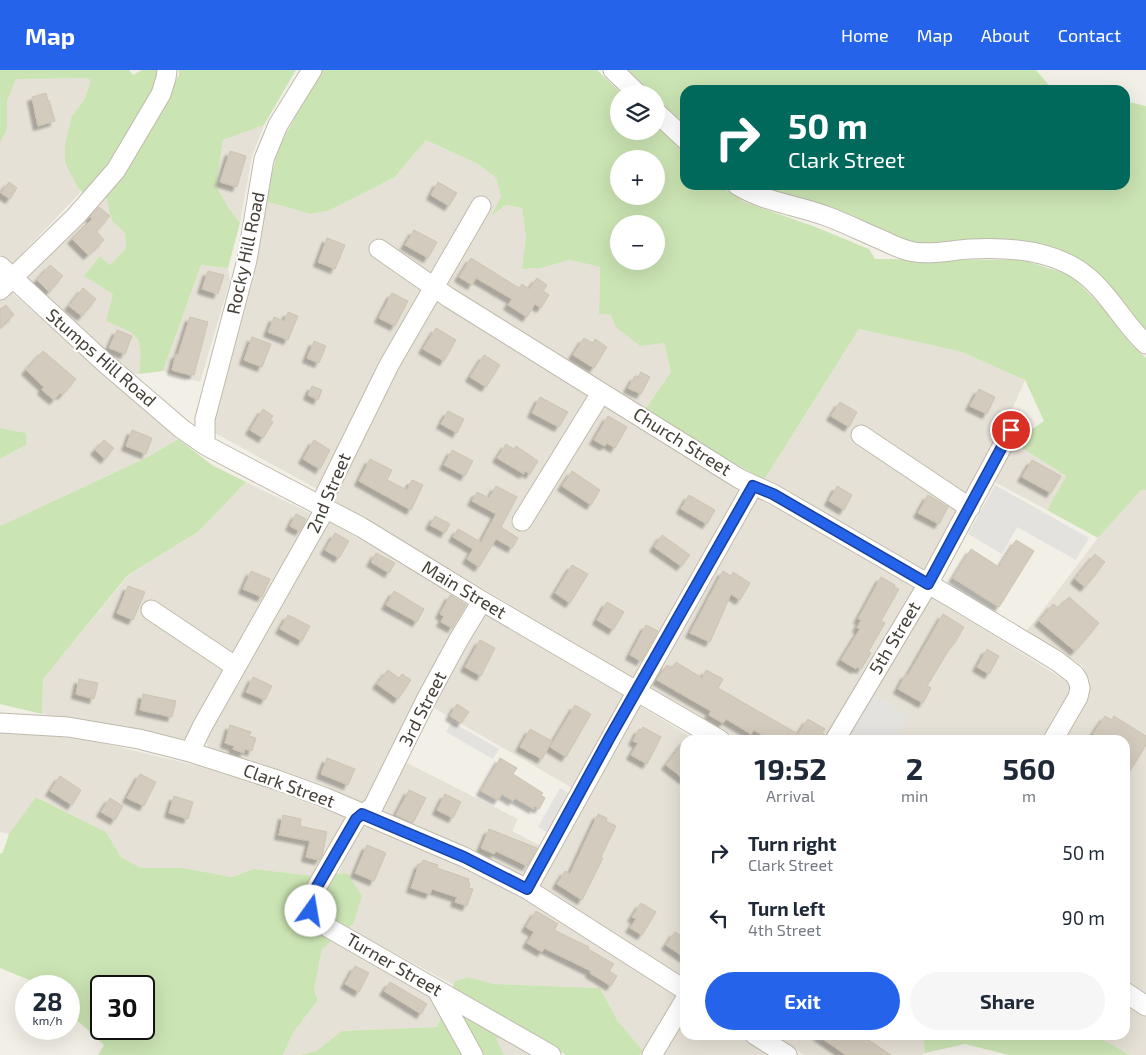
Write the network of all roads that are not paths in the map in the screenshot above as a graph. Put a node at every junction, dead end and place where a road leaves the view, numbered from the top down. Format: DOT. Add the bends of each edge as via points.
graph roads {
  1 [pos="166,70"];
  2 [pos="312,70"];
  3 [pos="613,70"];
  4 [pos="629,85"];
  5 [pos="665,120"];
  6 [pos="680,134"];
  7 [pos="745,190"];
  8 [pos="480,206"];
  9 [pos="379,249"];
  10 [pos="4,278"];
  11 [pos="435,288"];
  12 [pos="1146,344"];
  13 [pos="602,393"];
  14 [pos="1011,430"];
  15 [pos="861,434"];
  16 [pos="205,445"];
  17 [pos="753,486"];
  18 [pos="325,507"];
  19 [pos="970,508"];
  20 [pos="522,521"];
  21 [pos="928,584"];
  22 [pos="482,601"];
  23 [pos="151,610"];
  24 [pos="236,667"];
  25 [pos="636,691"];
  26 [pos="0,723"];
  27 [pos="711,735"];
  28 [pos="838,735"];
  29 [pos="1056,735"];
  30 [pos="190,752"];
  31 [pos="362,814"];
  32 [pos="527,889"];
  33 [pos="680,987"];
  34 [pos="437,990"];
  35 [pos="1130,995"];
  36 [pos="1146,1006"];
  37 [pos="680,1008"];
  38 [pos="763,1040"];
  39 [pos="473,1055"];
  40 [pos="551,1055"];
  41 [pos="652,1055"];
  42 [pos="787,1055"];
  1 -- 10 [label="street" via="161,94 116,170 76,216"];
  2 -- 16 [label="street, Rocky Hill Road" via="278,125 264,159 247,260 205,419"];
  3 -- 4 [label="street"];
  5 -- 6 [label="street"];
  7 -- 12 [label="street" via="827,217 914,252 1000,249 1059,260 1093,281"];
  8 -- 11 [label="street, 2nd Street"];
  9 -- 11 [label="street, Church Street"];
  10 -- 16 [label="street, Stumps Hill Road"];
  11 -- 13 [label="street, Church Street"];
  11 -- 18 [label="street, 2nd Street" via="376,388 325,494"];
  13 -- 17 [label="street, Church Street"];
  13 -- 20 [label="street"];
  14 -- 19 [label="street, 5th Street"];
  15 -- 19 [label="street"];
  16 -- 18 [label="street, Main Street"];
  17 -- 21 [label="street, Church Street" via="773,494"];
  17 -- 25 [label="street"];
  18 -- 22 [label="street, Main Street"];
  18 -- 24 [label="street, 2nd Street"];
  19 -- 21 [label="street, 5th Street"];
  21 -- 28 [label="street, 5th Street"];
  21 -- 29 [label="street, Church Street" via="1074,674 1080,688 1078,697"];
  22 -- 25 [label="street, Main Street"];
  22 -- 31 [label="street, 3rd Street" via="427,698 373,807"];
  23 -- 24 [label="street"];
  24 -- 30 [label="street, 2nd Street"];
  25 -- 27 [label="street, Main Street"];
  25 -- 32 [label="street"];
  26 -- 30 [label="street, Clark Street" via="68,727"];
  30 -- 31 [label="street, Clark Street" via="277,780"];
  31 -- 32 [label="street, Clark Street" via="464,857"];
  31 -- 34 [label="street, Turner Street" via="315,890 310,901 311,911 329,928"];
  32 -- 33 [label="street, Clark Street"];
  34 -- 39 [label="street"];
  34 -- 40 [label="street, Turner Street"];
  35 -- 36 [label="street"];
  37 -- 41 [label="street"];
  38 -- 42 [label="street"];
}
